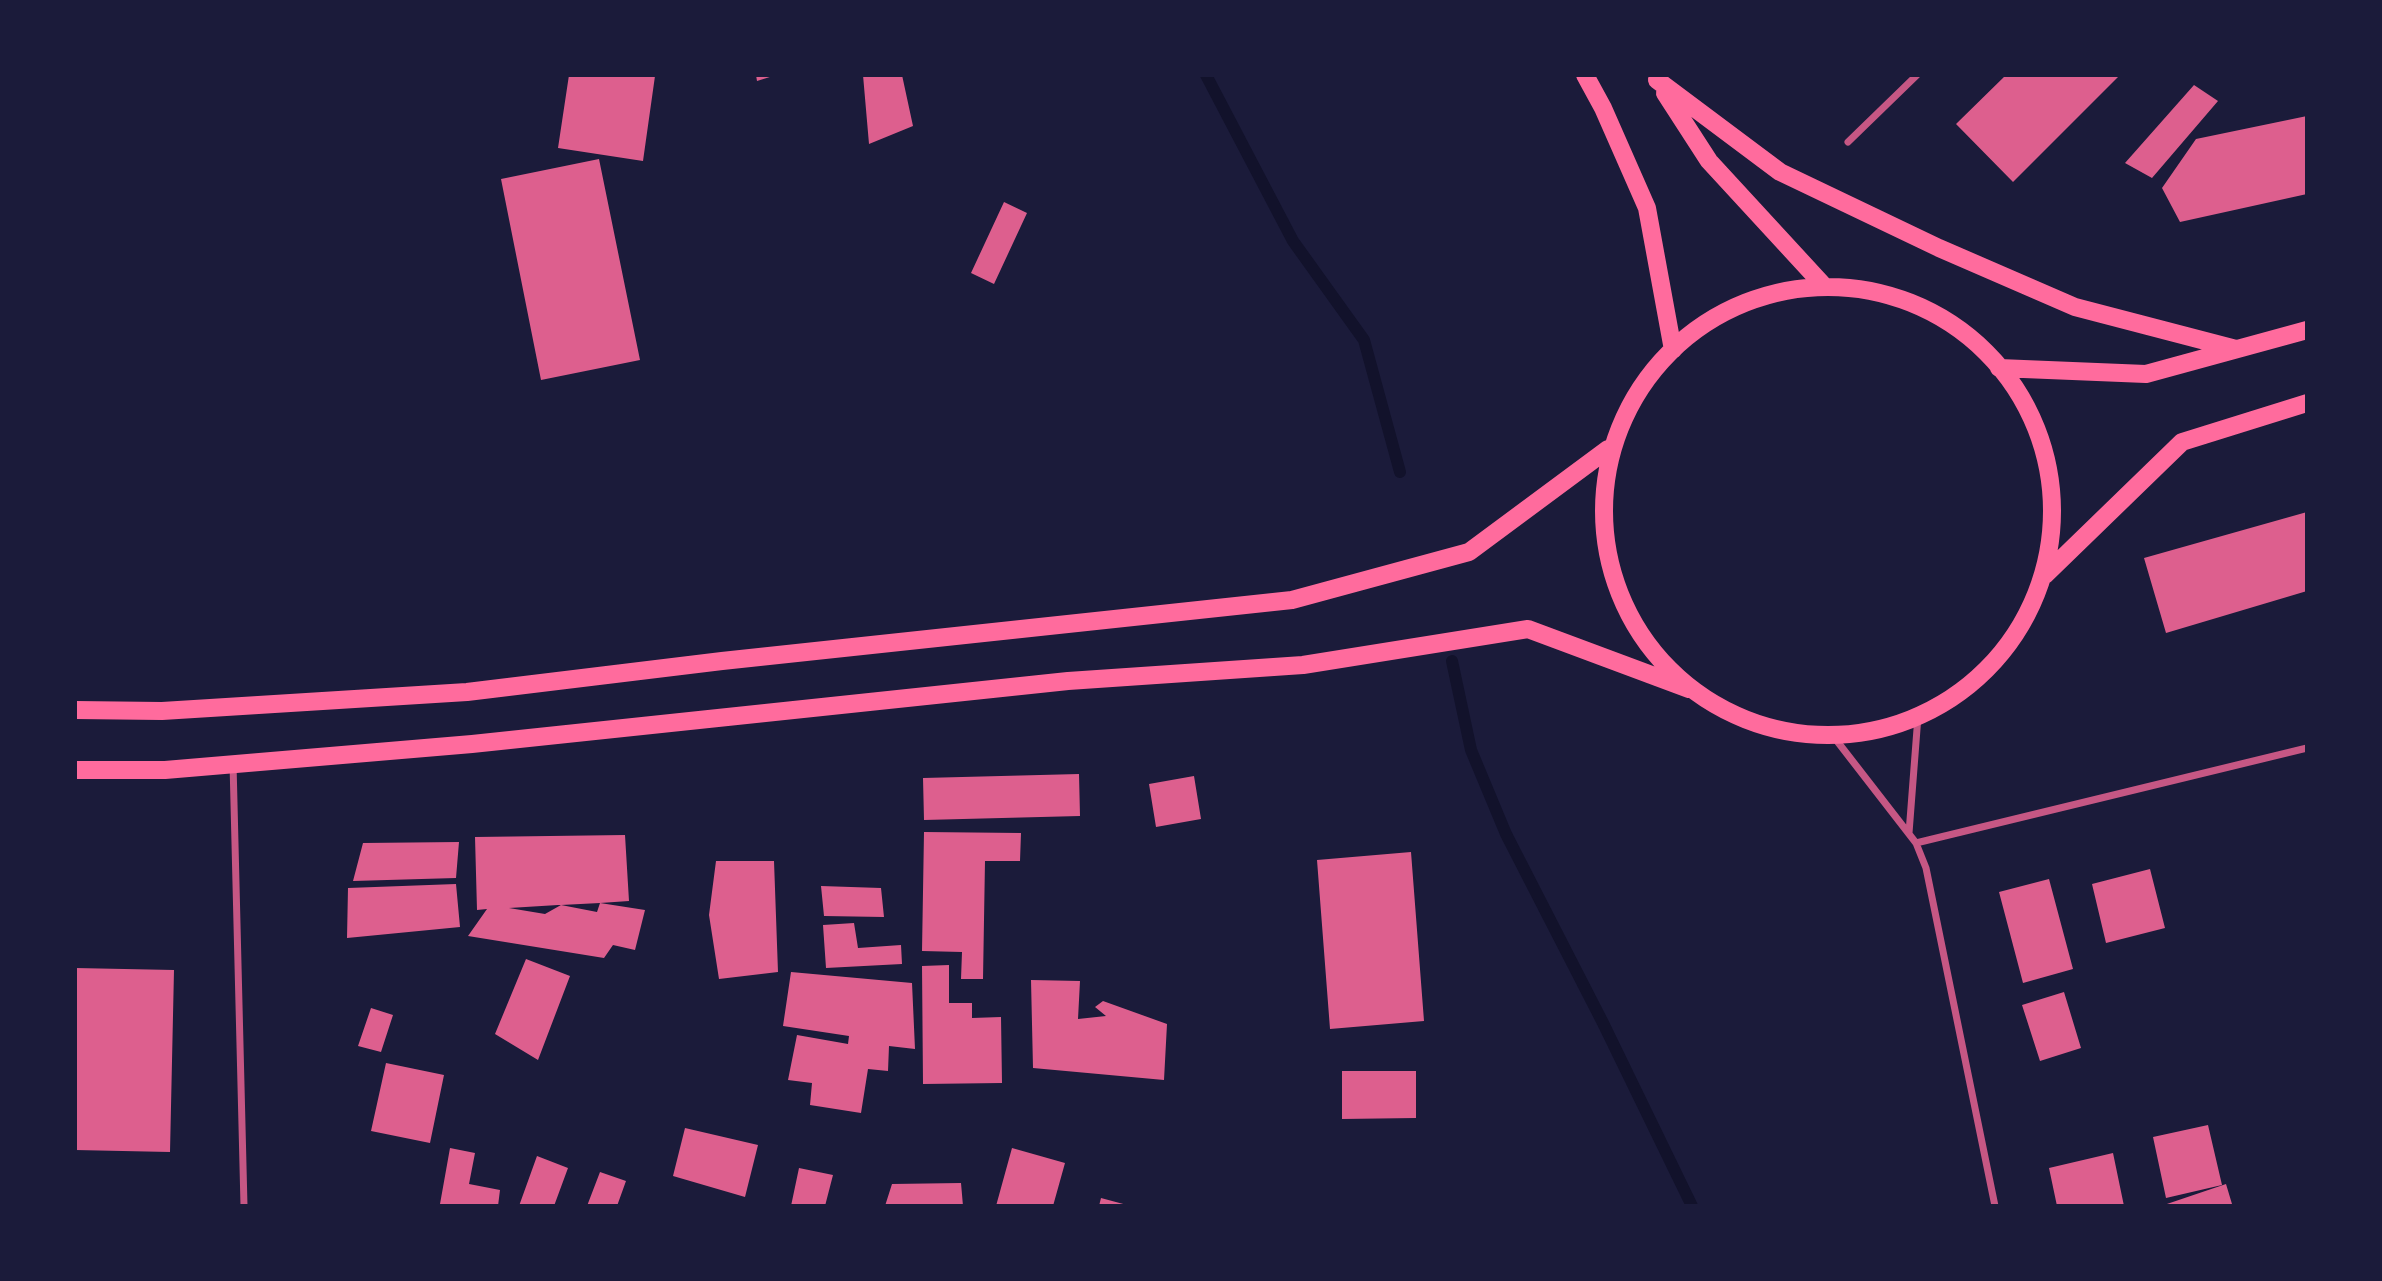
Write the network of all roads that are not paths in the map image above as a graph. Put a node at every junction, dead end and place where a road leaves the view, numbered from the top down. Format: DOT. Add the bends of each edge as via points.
graph roads {
  1 [pos="1585,75"];
  2 [pos="1917,75"];
  3 [pos="1655,77"];
  4 [pos="1848,142"];
  5 [pos="1825,287"];
  6 [pos="2307,330"];
  7 [pos="2236,349"];
  8 [pos="1673,350"];
  9 [pos="1999,368"];
  10 [pos="2307,403"];
  11 [pos="1608,449"];
  12 [pos="2045,575"];
  13 [pos="1689,689"];
  14 [pos="75,710"];
  15 [pos="1918,716"];
  16 [pos="1830,732"];
  17 [pos="2307,748"];
  18 [pos="233,763"];
  19 [pos="75,770"];
  20 [pos="1909,834"];
  21 [pos="1916,843"];
  22 [pos="244,1206"];
  23 [pos="1995,1206"];
  1 -- 8 [label="main road" via="1647,208"];
  2 -- 4 [label="street"];
  3 -- 5 [label="main road" via="1709,161"];
  3 -- 7 [label="main road" via="1780,172 1939,248 2076,307"];
  5 -- 8 [label="main road" via="1777,293 1732,309"];
  5 -- 9 [label="main road" via="1874,292 1921,308 1964,334"];
  6 -- 7 [label="main road"];
  7 -- 9 [label="main road" via="2146,374"];
  8 -- 11 [label="main road" via="1633,394"];
  9 -- 12 [label="main road" via="2021,398 2049,466 2053,539"];
  10 -- 12 [label="main road" via="2182,442"];
  11 -- 13 [label="main road" via="1600,502 1605,554 1624,606 1652,651"];
  11 -- 14 [label="main road" via="1469,552 1292,600 467,692 162,711"];
  12 -- 15 [label="main road" via="2036,601 1989,669"];
  13 -- 16 [label="main road" via="1772,725"];
  13 -- 18 [label="main road" via="1528,629 1303,665 1068,681 472,744"];
  15 -- 16 [label="main road" via="1861,733"];
  15 -- 20 [label="street"];
  16 -- 20 [label="street"];
  17 -- 21 [label="street"];
  18 -- 19 [label="main road" via="165,770"];
  18 -- 22 [label="street"];
  20 -- 21 [label="street"];
  21 -- 23 [label="street" via="1926,868"];
}
